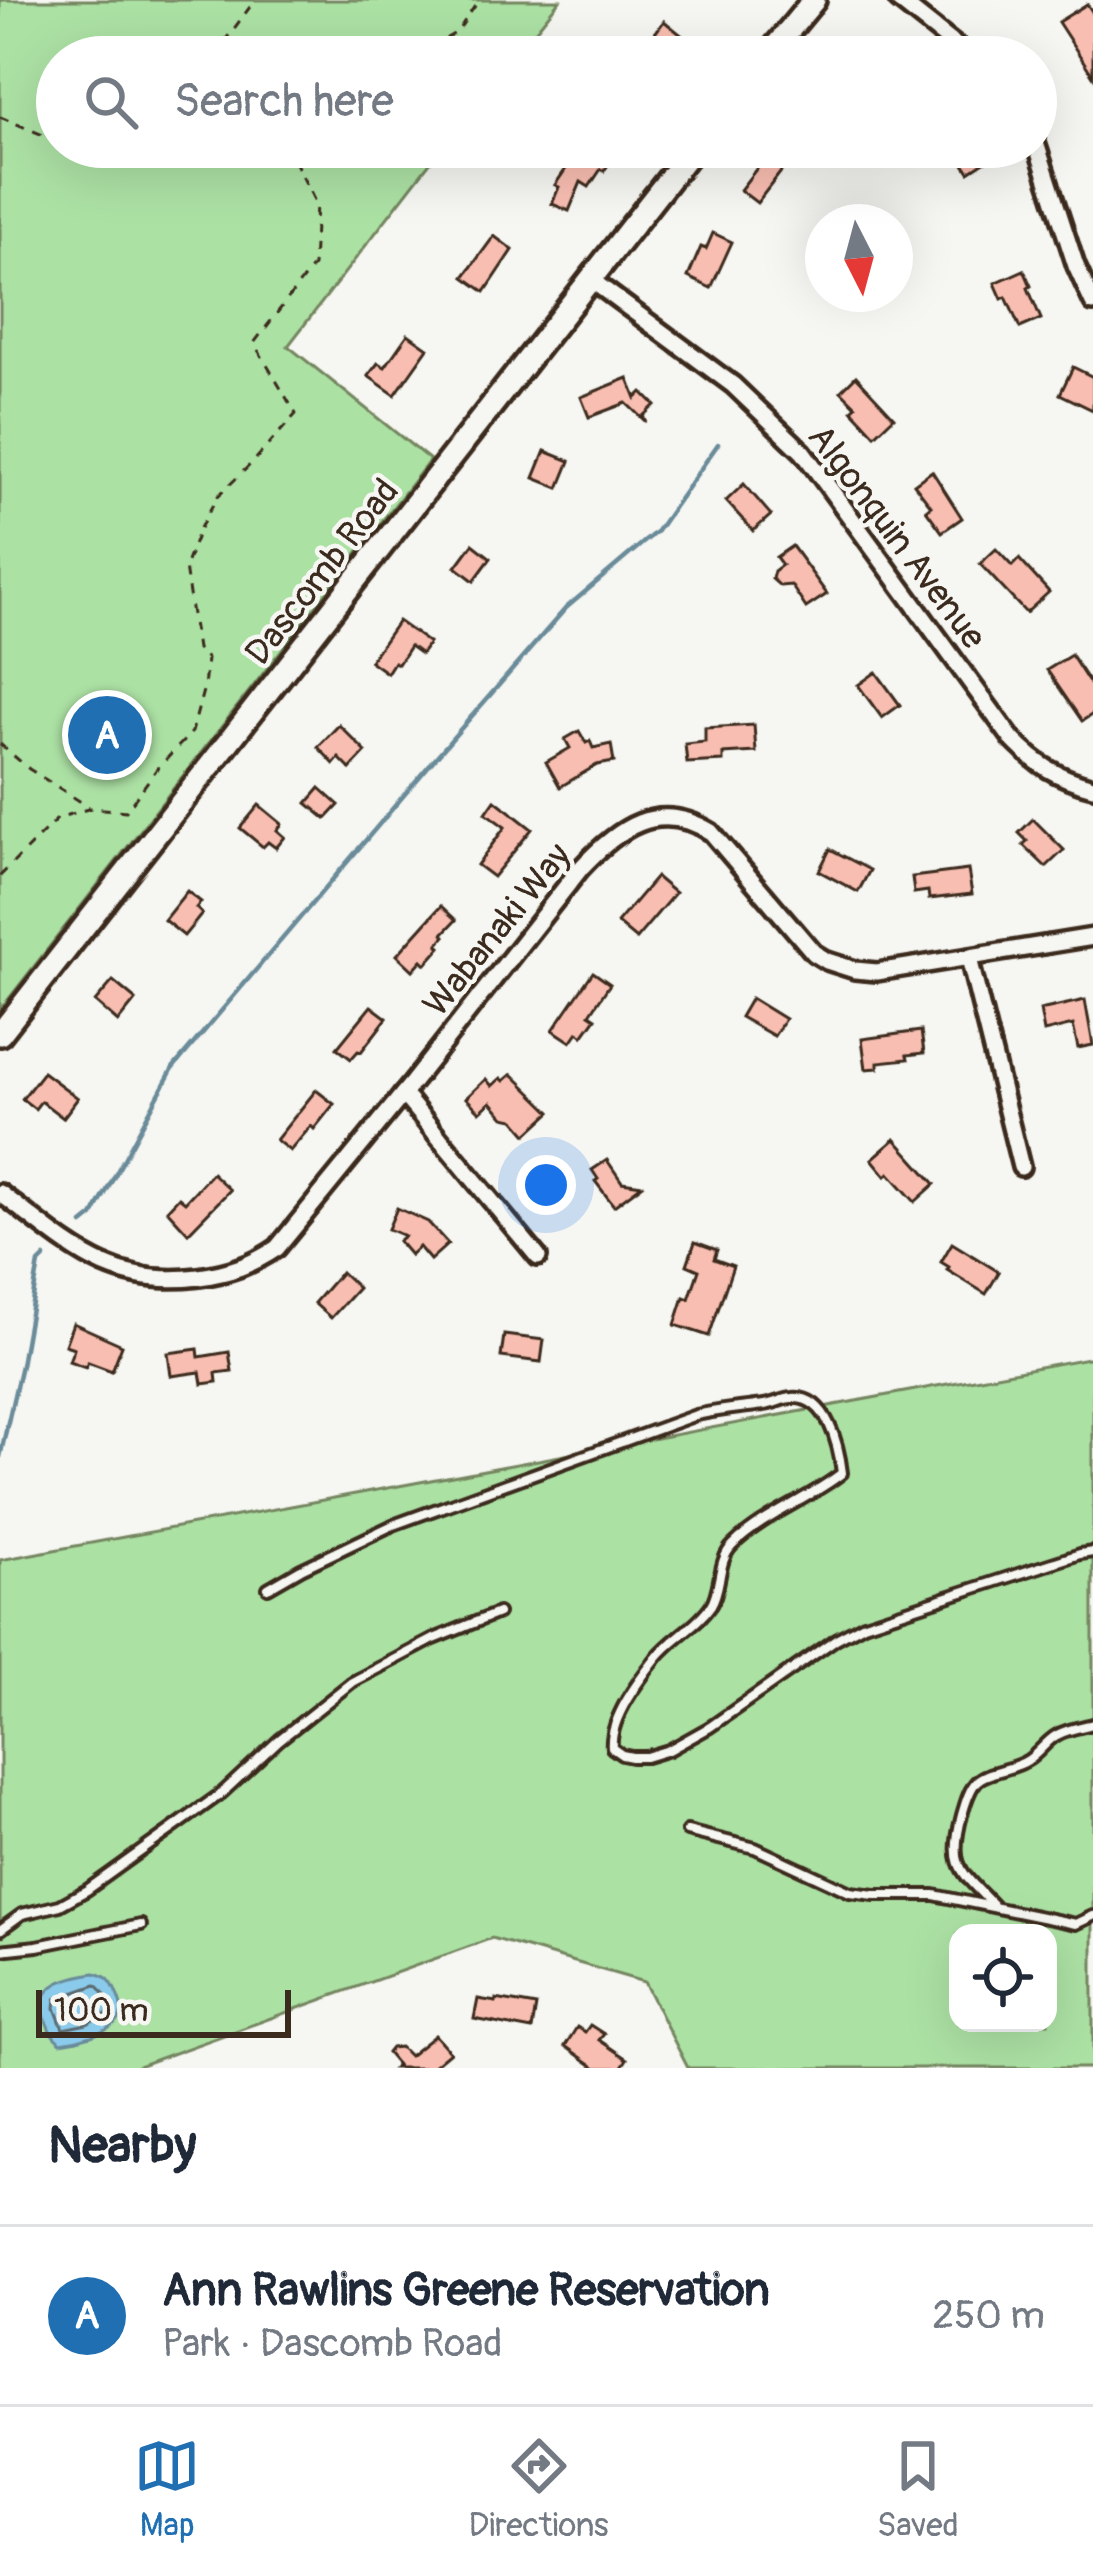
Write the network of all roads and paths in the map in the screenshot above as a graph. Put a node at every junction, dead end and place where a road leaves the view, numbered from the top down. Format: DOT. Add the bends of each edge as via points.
graph roads {
  1 [pos="255,0"];
  2 [pos="479,0"];
  3 [pos="814,0"];
  4 [pos="898,0"];
  5 [pos="228,36"];
  6 [pos="450,36"];
  7 [pos="784,36"];
  8 [pos="943,36"];
  9 [pos="0,117"];
  10 [pos="36,132"];
  11 [pos="298,168"];
  12 [pos="677,168"];
  13 [pos="1044,168"];
  14 [pos="590,279"];
  15 [pos="1093,302"];
  16 [pos="0,744"];
  17 [pos="1093,787"];
  18 [pos="91,808"];
  19 [pos="0,876"];
  20 [pos="1093,938"];
  21 [pos="969,958"];
  22 [pos="0,1034"];
  23 [pos="403,1094"];
  24 [pos="1022,1167"];
  25 [pos="0,1193"];
  26 [pos="538,1256"];
  27 [pos="1093,1552"];
  28 [pos="268,1588"];
  29 [pos="498,1613"];
  30 [pos="1093,1724"];
  31 [pos="687,1831"];
  32 [pos="993,1906"];
  33 [pos="1093,1916"];
  34 [pos="141,1925"];
  35 [pos="0,1930"];
  36 [pos="0,1950"];
  1 -- 5 [label="path"];
  2 -- 6 [label="path"];
  3 -- 7 [label="main road"];
  4 -- 8 [label="street"];
  9 -- 10 [label="path"];
  11 -- 18 [label="path" via="316,204 313,266 254,343 296,414 217,497 185,567 197,649 207,659 192,731 126,811"];
  12 -- 14 [label="main road, Dascomb Road"];
  13 -- 15 [label="street"];
  14 -- 17 [label="street, Algonquin Avenue" via="783,432 1012,739 1055,774"];
  14 -- 22 [label="main road, Dascomb Road"];
  16 -- 18 [label="path"];
  18 -- 19 [label="path" via="58,818"];
  20 -- 21 [label="street, Wabanaki Way"];
  21 -- 23 [label="street, Wabanaki Way" via="877,972 827,962 711,832 694,821 656,819 606,840 580,868"];
  21 -- 24 [label="street"];
  23 -- 25 [label="street, Wabanaki Way" via="277,1248 214,1275 153,1279 115,1271"];
  23 -- 26 [label="street"];
  27 -- 28 [label="lane" via="864,1624 710,1727 646,1757 612,1748 616,1721 657,1657 714,1602 725,1553 842,1473 835,1437 819,1408 802,1398 696,1415 393,1525"];
  29 -- 35 [label="lane" via="352,1682 222,1793 87,1891 22,1913"];
  30 -- 32 [label="lane" via="974,1783 957,1857"];
  31 -- 32 [label="lane" via="755,1848 850,1892"];
  32 -- 33 [label="lane" via="1076,1924"];
  34 -- 36 [label="lane"];
}
